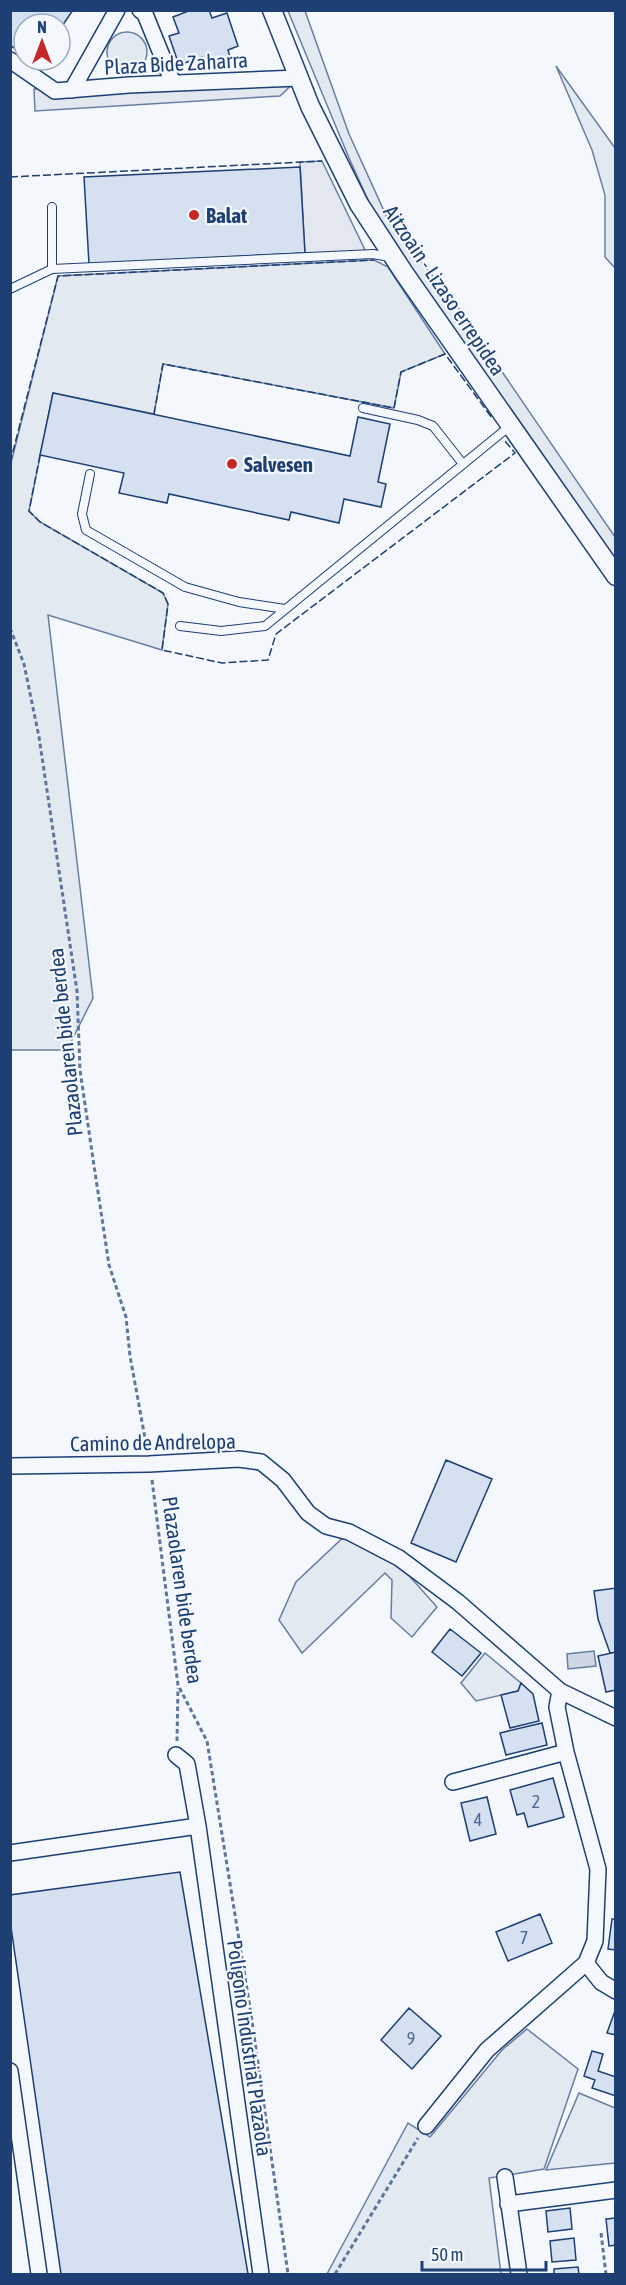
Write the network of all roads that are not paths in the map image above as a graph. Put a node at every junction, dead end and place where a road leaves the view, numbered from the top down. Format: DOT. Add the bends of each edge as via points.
graph roads {
  1 [pos="117,10"];
  2 [pos="140,10"];
  3 [pos="272,10"];
  4 [pos="10,60"];
  5 [pos="299,78"];
  6 [pos="173,83"];
  7 [pos="72,90"];
  8 [pos="52,207"];
  9 [pos="394,258"];
  10 [pos="52,269"];
  11 [pos="11,292"];
  12 [pos="363,408"];
  13 [pos="511,425"];
  14 [pos="463,464"];
  15 [pos="90,474"];
  16 [pos="615,576"];
  17 [pos="285,609"];
  18 [pos="180,626"];
  19 [pos="10,1466"];
  20 [pos="560,1691"];
  21 [pos="615,1718"];
  22 [pos="566,1752"];
  23 [pos="177,1755"];
  24 [pos="453,1782"];
  25 [pos="198,1826"];
  26 [pos="10,1853"];
  27 [pos="586,1963"];
  28 [pos="615,1991"];
  29 [pos="10,2072"];
  30 [pos="426,2126"];
  31 [pos="505,2177"];
  32 [pos="615,2190"];
  33 [pos="508,2204"];
  34 [pos="39,2274"];
  35 [pos="261,2274"];
  36 [pos="519,2274"];
  1 -- 7 [label="street"];
  2 -- 6 [label="street"];
  3 -- 5 [label="street, Aitzoain - Lizaso errepidea"];
  4 -- 7 [label="street, Plaza Bide Zaharra" via="54,91"];
  5 -- 6 [label="street, Plaza Bide Zaharra"];
  5 -- 9 [label="street, Aitzoain - Lizaso errepidea" via="359,204"];
  6 -- 7 [label="street, Plaza Bide Zaharra"];
  8 -- 10 [label="lane"];
  9 -- 10 [label="lane" via="373,254"];
  9 -- 13 [label="street, Aitzoain - Lizaso errepidea"];
  10 -- 11 [label="lane"];
  12 -- 14 [label="lane" via="433,426"];
  13 -- 14 [label="lane"];
  13 -- 16 [label="street, Aitzoain - Lizaso errepidea"];
  14 -- 17 [label="lane"];
  15 -- 17 [label="lane" via="82,514 87,530 185,586 239,602"];
  17 -- 18 [label="lane" via="265,626 221,631"];
  19 -- 20 [label="street, Camino de Andrelopa" via="239,1459 261,1462 283,1480 317,1520 386,1550 435,1584"];
  20 -- 21 [label="street, Camino de Andrelopa"];
  20 -- 22 [label="street" via="557,1707"];
  22 -- 24 [label="street"];
  22 -- 27 [label="street" via="598,1869 595,1941"];
  23 -- 25 [label="street, Polígono Industrial Plazaola" via="187,1764"];
  25 -- 26 [label="street"];
  25 -- 35 [label="street, Polígono Industrial Plazaola"];
  27 -- 28 [label="street" via="601,1982"];
  27 -- 30 [label="street" via="487,2050"];
  29 -- 34 [label="street"];
  31 -- 33 [label="street"];
  32 -- 33 [label="street"];
  33 -- 36 [label="street"];
}
